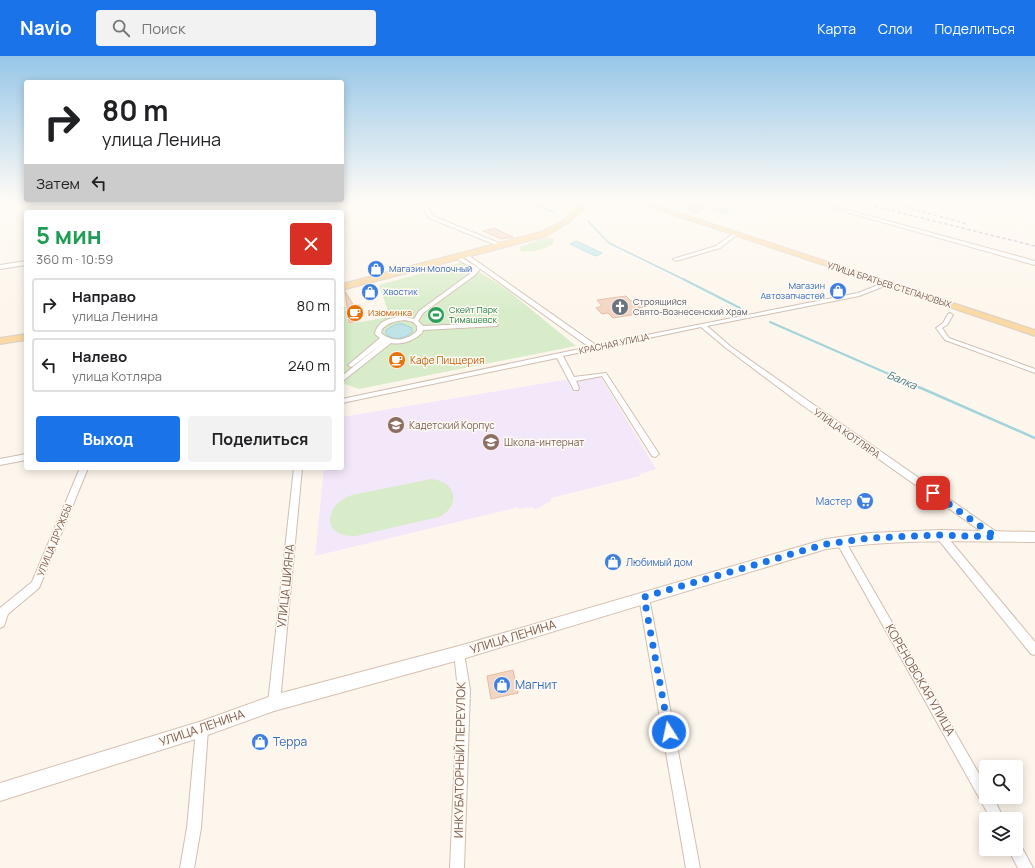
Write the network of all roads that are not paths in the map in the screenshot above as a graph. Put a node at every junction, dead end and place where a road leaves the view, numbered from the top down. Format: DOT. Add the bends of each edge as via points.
graph roads {
  1 [pos="482,237"];
  2 [pos="530,237"];
  3 [pos="732,237"];
  4 [pos="745,237"];
  5 [pos="940,237"];
  6 [pos="502,246"];
  7 [pos="463,257"];
  8 [pos="676,259"];
  9 [pos="1035,263"];
  10 [pos="24,264"];
  11 [pos="0,267"];
  12 [pos="885,284"];
  13 [pos="344,287"];
  14 [pos="950,315"];
  15 [pos="415,321"];
  16 [pos="496,325"];
  17 [pos="702,325"];
  18 [pos="420,328"];
  19 [pos="1035,332"];
  20 [pos="24,337"];
  21 [pos="386,340"];
  22 [pos="0,341"];
  23 [pos="595,348"];
  24 [pos="559,355"];
  25 [pos="344,371"];
  26 [pos="1035,371"];
  27 [pos="344,377"];
  28 [pos="572,379"];
  29 [pos="576,388"];
  30 [pos="344,401"];
  31 [pos="655,454"];
  32 [pos="24,457"];
  33 [pos="0,462"];
  34 [pos="83,470"];
  35 [pos="298,470"];
  36 [pos="940,535"];
  37 [pos="996,537"];
  38 [pos="1035,537"];
  39 [pos="841,542"];
  40 [pos="644,597"];
  41 [pos="0,623"];
  42 [pos="1035,650"];
  43 [pos="459,653"];
  44 [pos="274,704"];
  45 [pos="202,729"];
  46 [pos="0,792"];
  47 [pos="994,812"];
  48 [pos="1019,856"];
  49 [pos="187,868"];
  50 [pos="457,868"];
  51 [pos="693,868"];
  52 [pos="1026,868"];
  1 -- 6 [label="street"];
  2 -- 6 [label="main road"];
  3 -- 8 [label="street" via="718,246"];
  4 -- 12 [label="main road, УЛИЦА БРАТЬЕВ СТЕПАНОВЫХ"];
  5 -- 9 [label="street"];
  6 -- 7 [label="main road"];
  7 -- 13 [label="main road"];
  7 -- 15 [label="street" via="477,269 474,274 421,312"];
  7 -- 23 [label="street"];
  10 -- 11 [label="street"];
  12 -- 17 [label="street, КРАСНАЯ УЛИЦА" via="859,294"];
  12 -- 19 [label="main road, УЛИЦА БРАТЬЕВ СТЕПАНОВЫХ"];
  14 -- 26 [label="street" via="939,328 947,339"];
  15 -- 18 [label="street"];
  15 -- 21 [label="street" via="405,318 385,322 379,328 378,334"];
  16 -- 18 [label="street"];
  17 -- 23 [label="street, КРАСНАЯ УЛИЦА"];
  17 -- 37 [label="street, УЛИЦА КОТЛЯРА" via="801,400"];
  18 -- 21 [label="street" via="420,332 414,337 404,341"];
  20 -- 22 [label="main road"];
  21 -- 25 [label="street"];
  21 -- 27 [label="street"];
  23 -- 24 [label="street, КРАСНАЯ УЛИЦА"];
  24 -- 28 [label="street"];
  24 -- 30 [label="street, КРАСНАЯ УЛИЦА"];
  28 -- 29 [label="street"];
  28 -- 31 [label="street" via="604,374"];
  32 -- 33 [label="street"];
  34 -- 41 [label="street, УЛИЦА ДРУЖБЫ" via="36,585 4,611"];
  35 -- 44 [label="street, УЛИЦА ШИЯНА"];
  36 -- 37 [label="main road, УЛИЦА ЛЕНИНА"];
  36 -- 39 [label="main road, УЛИЦА ЛЕНИНА" via="869,538"];
  36 -- 42 [label="street"];
  37 -- 38 [label="main road, УЛИЦА ЛЕНИНА"];
  39 -- 40 [label="main road, УЛИЦА ЛЕНИНА" via="826,544"];
  39 -- 47 [label="street, КОРЕНОВСКАЯ УЛИЦА"];
  40 -- 43 [label="main road, УЛИЦА ЛЕНИНА"];
  40 -- 51 [label="street"];
  43 -- 44 [label="main road, УЛИЦА ЛЕНИНА"];
  43 -- 50 [label="street, ИНКУБАТОРНЫЙ ПЕРЕУЛОК" via="464,690"];
  44 -- 45 [label="main road, УЛИЦА ЛЕНИНА"];
  45 -- 46 [label="main road, УЛИЦА ЛЕНИНА"];
  45 -- 49 [label="street" via="194,828"];
  48 -- 52 [label="street"];
}
